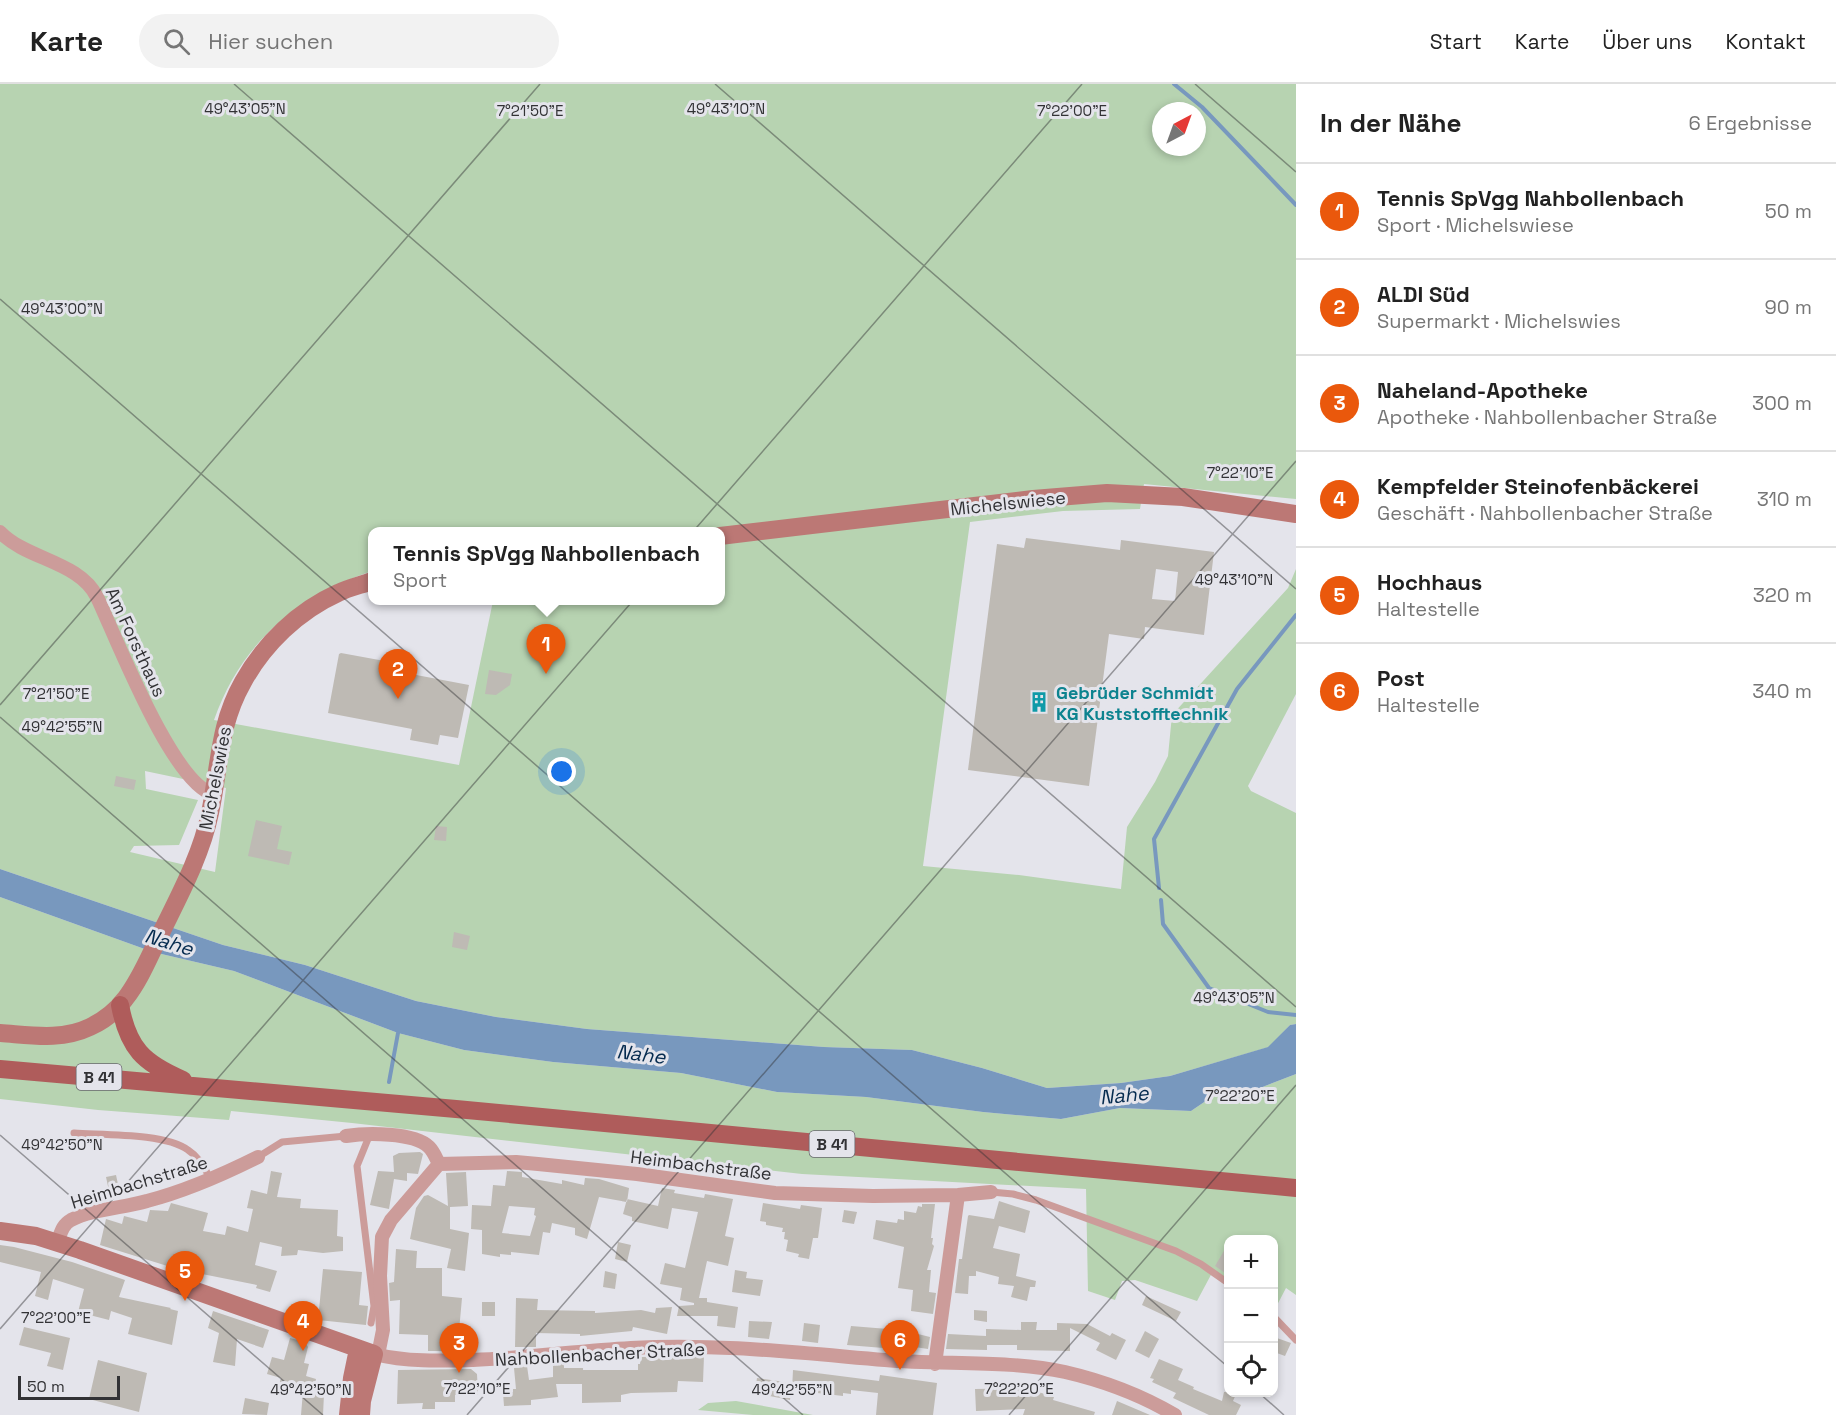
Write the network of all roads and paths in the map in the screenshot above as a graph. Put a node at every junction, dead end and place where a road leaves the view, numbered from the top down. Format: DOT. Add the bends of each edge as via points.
graph roads {
  1 [pos="1296,514"];
  2 [pos="0,532"];
  3 [pos="725,535"];
  4 [pos="368,582"];
  5 [pos="213,794"];
  6 [pos="120,1005"];
  7 [pos="0,1032"];
  8 [pos="0,1069"];
  9 [pos="198,1087"];
  10 [pos="74,1132"];
  11 [pos="370,1134"];
  12 [pos="346,1136"];
  13 [pos="258,1157"];
  14 [pos="439,1164"];
  15 [pos="210,1179"];
  16 [pos="1296,1188"];
  17 [pos="991,1192"];
  18 [pos="958,1196"];
  19 [pos="0,1231"];
  20 [pos="57,1242"];
  21 [pos="1224,1280"];
  22 [pos="1278,1321"];
  23 [pos="371,1323"];
  24 [pos="1296,1340"];
  25 [pos="370,1352"];
  26 [pos="935,1364"];
  27 [pos="348,1415"];
  28 [pos="362,1415"];
  29 [pos="1175,1415"];
  1 -- 3 [label="street, Michelswiese" via="1183,497 1107,493"];
  2 -- 5 [label="street, Am Forsthaus" via="16,546 88,584 157,725 194,782"];
  4 -- 5 [label="street, Michelswies" via="338,592 314,606 293,621 257,660 242,682 224,726"];
  5 -- 6 [label="street, Michelswies" via="206,831 183,889 135,984"];
  6 -- 7 [label="street, Michelswies" via="93,1026 69,1034"];
  6 -- 9 [label="main road" via="128,1036 139,1053 156,1067"];
  8 -- 9 [label="main road, B 41"];
  9 -- 16 [label="main road, B 41"];
  10 -- 15 [label="lane" via="170,1142 197,1157"];
  11 -- 12 [label="street, Heimbachstraße"];
  11 -- 14 [label="street, Heimbachstraße" via="413,1138 434,1152"];
  11 -- 23 [label="lane" via="357,1166 374,1306"];
  12 -- 13 [label="lane, Heimbachstraße" via="282,1142"];
  13 -- 15 [label="street, Heimbachstraße"];
  14 -- 18 [label="street, Heimbachstraße" via="516,1162 775,1193"];
  14 -- 25 [label="street" via="395,1215 382,1237 383,1330"];
  15 -- 20 [label="street, Heimbachstraße" via="147,1201 72,1217"];
  17 -- 18 [label="street, Heimbachstraße"];
  17 -- 21 [label="lane, Heimbachstraße" via="1036,1200 1176,1251"];
  18 -- 26 [label="street"];
  19 -- 20 [label="street, Nahbollenbacher Straße"];
  20 -- 25 [label="street, Nahbollenbacher Straße"];
  22 -- 24 [label="lane"];
  25 -- 26 [label="street, Nahbollenbacher Straße" via="408,1360 457,1360 684,1346"];
  25 -- 27 [label="street" via="352,1378"];
  25 -- 28 [label="street"];
  26 -- 29 [label="street, Nahbollenbacher Straße" via="1064,1372 1129,1392"];
}
